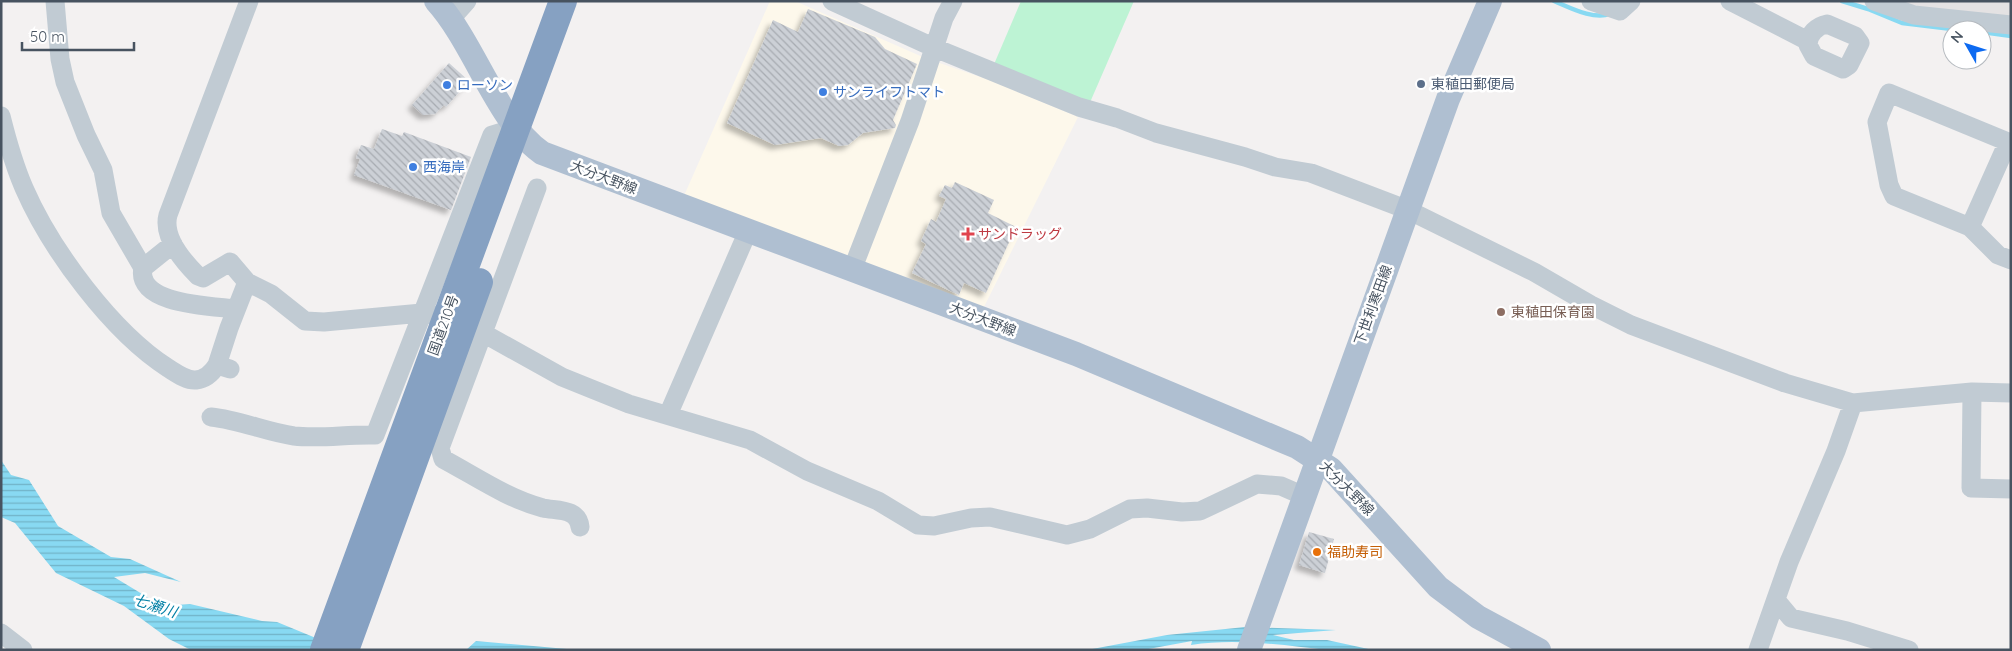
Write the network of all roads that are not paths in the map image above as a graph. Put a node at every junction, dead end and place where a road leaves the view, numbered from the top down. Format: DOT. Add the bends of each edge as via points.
graph roads {
  1 [pos="55,1"];
  2 [pos="249,1"];
  3 [pos="436,1"];
  4 [pos="467,1"];
  5 [pos="563,1"];
  6 [pos="582,1"];
  7 [pos="832,1"];
  8 [pos="953,1"];
  9 [pos="1490,1"];
  10 [pos="1590,1"];
  11 [pos="1631,1"];
  12 [pos="1730,1"];
  13 [pos="1874,1"];
  14 [pos="451,19"];
  15 [pos="2011,25"];
  16 [pos="1808,41"];
  17 [pos="934,48"];
  18 [pos="1,116"];
  19 [pos="523,136"];
  20 [pos="2004,167"];
  21 [pos="537,188"];
  22 [pos="1408,210"];
  23 [pos="1970,226"];
  24 [pos="748,231"];
  25 [pos="173,244"];
  26 [pos="2011,260"];
  27 [pos="143,268"];
  28 [pos="852,270"];
  29 [pos="247,282"];
  30 [pos="236,309"];
  31 [pos="454,322"];
  32 [pos="1972,392"];
  33 [pos="2011,393"];
  34 [pos="1853,403"];
  35 [pos="668,415"];
  36 [pos="212,416"];
  37 [pos="1318,459"];
  38 [pos="2011,489"];
  39 [pos="1304,496"];
  40 [pos="387,504"];
  41 [pos="580,527"];
  42 [pos="1776,600"];
  43 [pos="1,633"];
  44 [pos="23,650"];
  45 [pos="324,650"];
  46 [pos="345,650"];
  47 [pos="1249,650"];
  48 [pos="1539,650"];
  49 [pos="1758,650"];
  50 [pos="1909,650"];
  1 -- 27 [label="street" via="65,82 103,170 111,213"];
  2 -- 25 [label="street" via="168,216 167,228"];
  3 -- 14 [label="main road, 大分大野線"];
  4 -- 14 [label="street"];
  5 -- 19 [label="highway, 国道210号"];
  6 -- 19 [label="highway, 国道210号"];
  7 -- 17 [label="street"];
  8 -- 17 [label="street"];
  9 -- 22 [label="main road, 下世利寒田線" via="1448,99"];
  10 -- 11 [label="street" via="1620,11"];
  12 -- 16 [label="street"];
  13 -- 15 [label="street" via="1914,15"];
  14 -- 19 [label="main road, 大分大野線"];
  17 -- 22 [label="street" via="1079,107 1275,167 1311,173"];
  17 -- 28 [label="street"];
  18 -- 30 [label="street" via="24,189 56,246 112,319 136,344 178,375 195,380 206,377 224,367"];
  19 -- 24 [label="main road, 大分大野線" via="542,153"];
  19 -- 31 [label="highway, 国道210号"];
  19 -- 31 [label="street" via="492,135"];
  20 -- 23 [label="street"];
  20 -- 23 [label="street" via="2008,142 1889,93 1877,122 1889,186 1894,196"];
  21 -- 31 [label="street"];
  22 -- 34 [label="street" via="1631,324 1785,383"];
  22 -- 37 [label="main road, 下世利寒田線"];
  23 -- 26 [label="street" via="1998,255"];
  24 -- 28 [label="main road, 大分大野線"];
  24 -- 35 [label="street"];
  25 -- 27 [label="street"];
  25 -- 29 [label="street" via="198,276 208,276 230,262"];
  27 -- 30 [label="street" via="145,282 158,295 177,301"];
  28 -- 37 [label="main road, 大分大野線" via="1144,380 1285,440"];
  29 -- 30 [label="street"];
  29 -- 31 [label="street" via="272,294 305,321"];
  31 -- 35 [label="street" via="556,375 629,404"];
  31 -- 36 [label="street" via="375,435 294,436 239,420"];
  31 -- 40 [label="highway, 国道210号"];
  31 -- 41 [label="street" via="440,448 443,459 520,499 575,515"];
  32 -- 33 [label="street"];
  32 -- 34 [label="street"];
  32 -- 38 [label="street" via="1972,488"];
  34 -- 42 [label="street"];
  35 -- 39 [label="street" via="750,440 807,472 870,497 907,520 926,526 990,517 1061,534 1075,534 1130,510 1200,511 1258,484 1281,486"];
  37 -- 39 [label="main road, 下世利寒田線"];
  37 -- 48 [label="main road, 大分大野線" via="1343,481 1438,587 1478,617"];
  39 -- 47 [label="main road, 下世利寒田線"];
  40 -- 45 [label="highway, 国道210号"];
  40 -- 46 [label="highway, 国道210号"];
  42 -- 49 [label="street"];
  42 -- 50 [label="street" via="1791,618"];
  43 -- 44 [label="street"];
}
